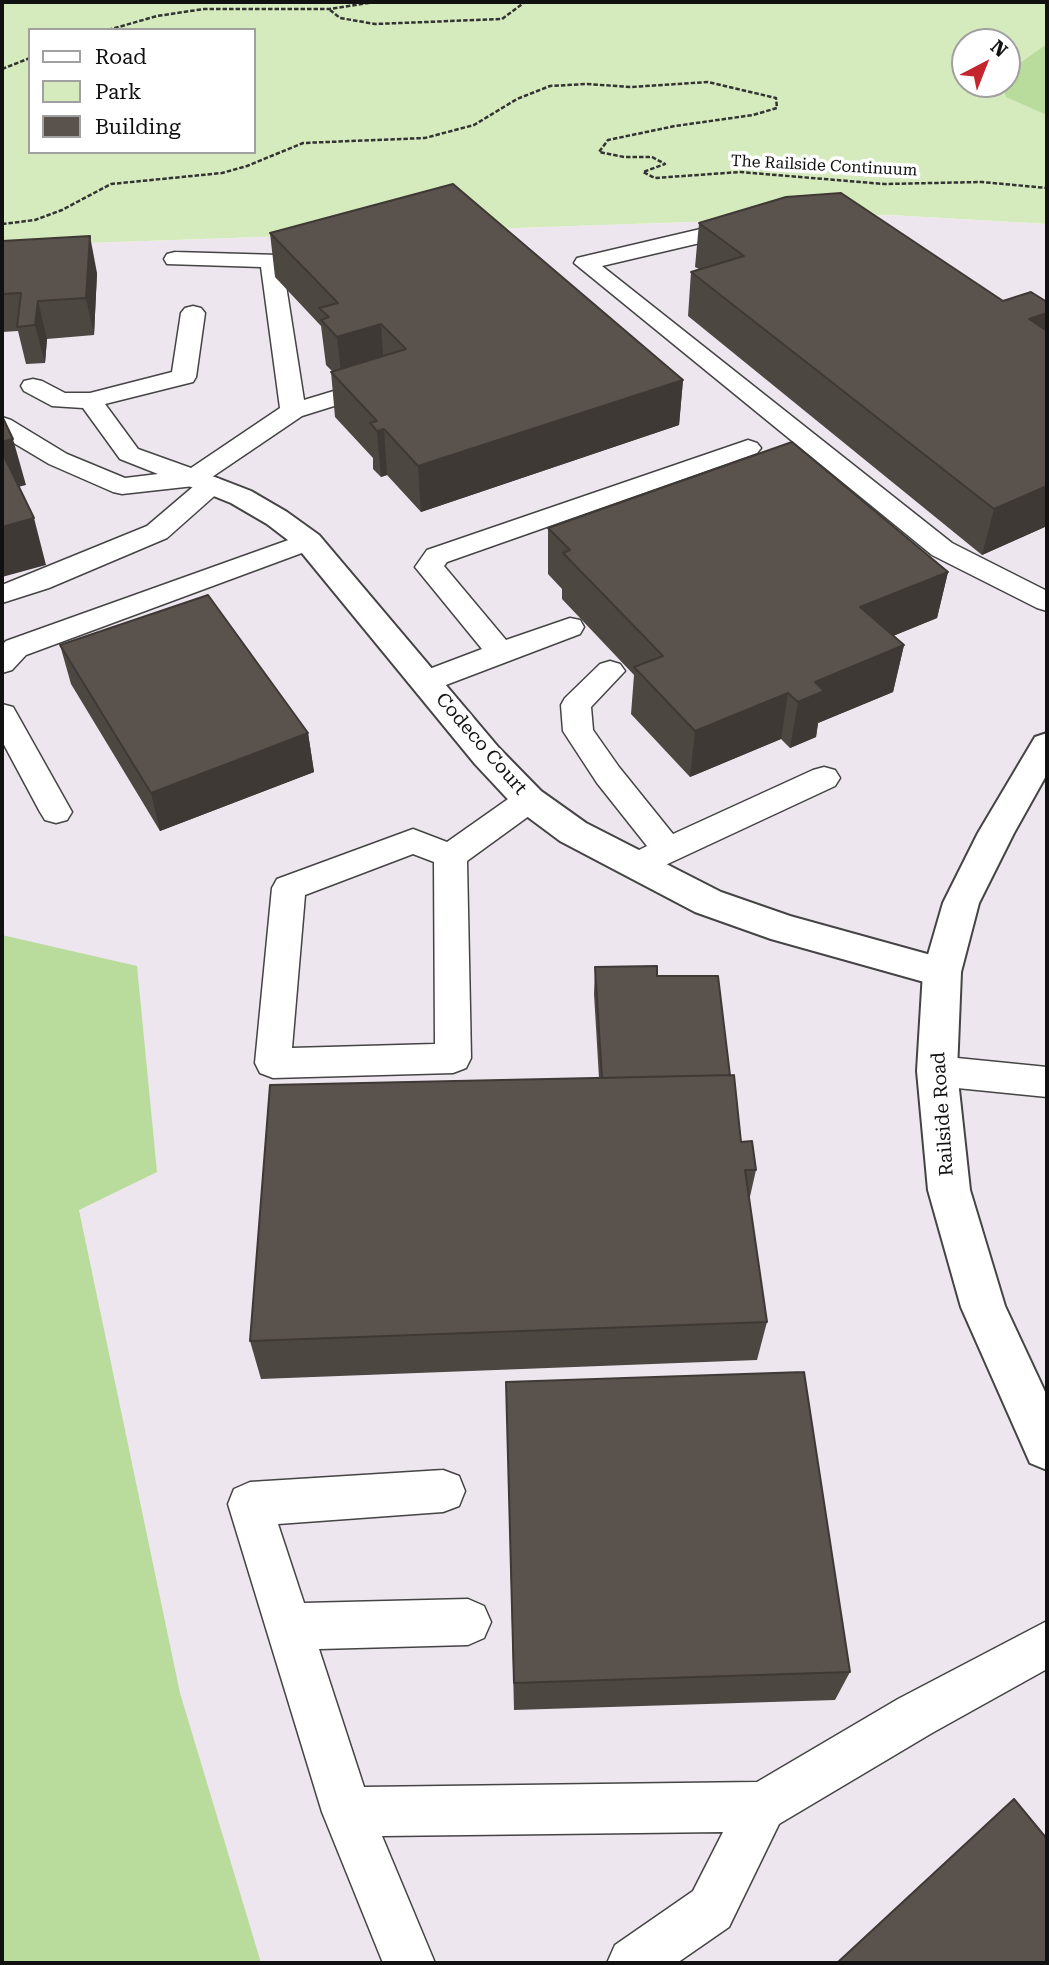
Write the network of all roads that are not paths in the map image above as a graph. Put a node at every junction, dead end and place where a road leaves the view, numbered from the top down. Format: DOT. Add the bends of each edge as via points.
graph roads {
  1 [pos="771,220"];
  2 [pos="298,253"];
  3 [pos="175,259"];
  4 [pos="271,260"];
  5 [pos="193,313"];
  6 [pos="33,386"];
  7 [pos="370,387"];
  8 [pos="90,400"];
  9 [pos="293,411"];
  10 [pos="2,425"];
  11 [pos="748,448"];
  12 [pos="202,481"];
  13 [pos="308,541"];
  14 [pos="2,594"];
  15 [pos="1047,602"];
  16 [pos="570,627"];
  17 [pos="501,653"];
  18 [pos="2,663"];
  19 [pos="610,671"];
  20 [pos="428,681"];
  21 [pos="2,714"];
  22 [pos="1047,745"];
  23 [pos="824,778"];
  24 [pos="529,800"];
  25 [pos="56,812"];
  26 [pos="668,850"];
  27 [pos="450,856"];
  28 [pos="634,866"];
  29 [pos="942,972"];
  30 [pos="937,1071"];
  31 [pos="1047,1082"];
  32 [pos="1047,1447"];
  33 [pos="443,1491"];
  34 [pos="468,1622"];
  35 [pos="288,1627"];
  36 [pos="1047,1644"];
  37 [pos="762,1807"];
  38 [pos="347,1812"];
  39 [pos="409,1963"];
  40 [pos="633,1963"];
  1 -- 15 [label="lane" via="584,262 942,549"];
  2 -- 4 [label="lane"];
  3 -- 4 [label="lane"];
  4 -- 9 [label="lane"];
  5 -- 8 [label="lane" via="184,377"];
  6 -- 8 [label="lane" via="61,401"];
  7 -- 9 [label="lane"];
  8 -- 12 [label="lane" via="129,454"];
  9 -- 12 [label="lane"];
  10 -- 12 [label="lane" via="58,459 122,486"];
  11 -- 17 [label="lane" via="437,556 429,568"];
  12 -- 13 [label="street, Codeco Court" via="241,497"];
  12 -- 14 [label="lane" via="157,532"];
  13 -- 18 [label="lane" via="16,648"];
  13 -- 20 [label="street, Codeco Court"];
  16 -- 17 [label="lane"];
  17 -- 20 [label="lane"];
  19 -- 26 [label="lane" via="576,705 578,731"];
  20 -- 24 [label="street, Codeco Court" via="487,756"];
  21 -- 25 [label="lane"];
  22 -- 29 [label="street, Railside Road" via="961,903"];
  23 -- 26 [label="lane"];
  24 -- 27 [label="lane"];
  24 -- 28 [label="street, Codeco Court" via="573,832"];
  26 -- 28 [label="lane"];
  27 -- 27 [label="lane" via="453,1058 273,1063 289,888 413,841"];
  28 -- 29 [label="street, Codeco Court" via="708,902 784,929"];
  29 -- 30 [label="street, Railside Road"];
  30 -- 31 [label="lane"];
  30 -- 32 [label="street, Railside Road" via="949,1190 983,1307"];
  33 -- 35 [label="lane" via="250,1504"];
  34 -- 35 [label="lane"];
  35 -- 38 [label="lane"];
  36 -- 37 [label="lane"];
  37 -- 38 [label="lane"];
  37 -- 40 [label="lane" via="711,1909"];
  38 -- 39 [label="lane"];
}
